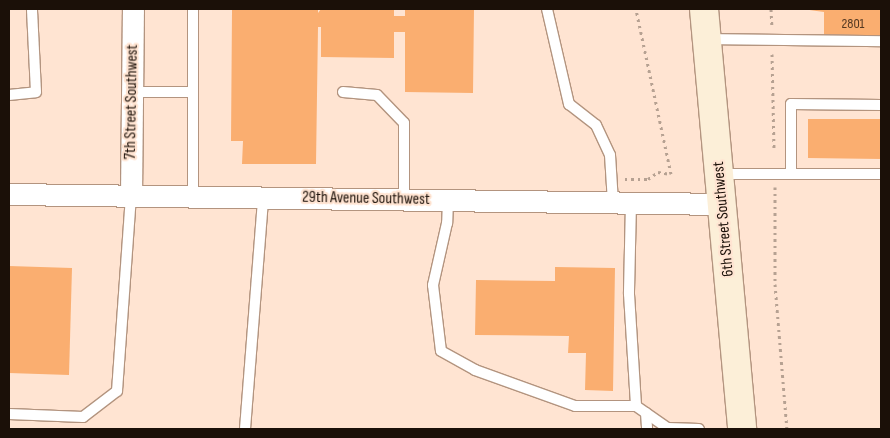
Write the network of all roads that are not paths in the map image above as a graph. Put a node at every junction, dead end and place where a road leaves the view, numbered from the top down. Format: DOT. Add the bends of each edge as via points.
graph roads {
  1 [pos="32,9"];
  2 [pos="133,9"];
  3 [pos="192,9"];
  4 [pos="547,9"];
  5 [pos="704,9"];
  6 [pos="707,39"];
  7 [pos="881,41"];
  8 [pos="132,92"];
  9 [pos="193,92"];
  10 [pos="343,92"];
  11 [pos="9,94"];
  12 [pos="881,105"];
  13 [pos="720,174"];
  14 [pos="791,174"];
  15 [pos="881,174"];
  16 [pos="9,194"];
  17 [pos="131,196"];
  18 [pos="193,197"];
  19 [pos="263,198"];
  20 [pos="404,200"];
  21 [pos="448,200"];
  22 [pos="622,203"];
  23 [pos="723,204"];
  24 [pos="636,406"];
  25 [pos="646,413"];
  26 [pos="9,414"];
  27 [pos="245,429"];
  28 [pos="647,429"];
  29 [pos="699,429"];
  30 [pos="742,429"];
  1 -- 11 [label="lane" via="36,92"];
  2 -- 8 [label="street, 7th Street Southwest"];
  3 -- 9 [label="lane"];
  4 -- 22 [label="lane" via="569,104 596,125 610,155 612,178"];
  5 -- 6 [label="main road, 6th Street Southwest"];
  6 -- 7 [label="lane"];
  6 -- 13 [label="main road, 6th Street Southwest"];
  8 -- 9 [label="lane"];
  8 -- 17 [label="street, 7th Street Southwest"];
  9 -- 18 [label="lane"];
  10 -- 20 [label="lane" via="376,95 404,122"];
  12 -- 14 [label="lane" via="792,104"];
  13 -- 14 [label="lane"];
  13 -- 23 [label="main road, 6th Street Southwest"];
  14 -- 15 [label="lane"];
  16 -- 17 [label="street, 29th Avenue Southwest"];
  17 -- 18 [label="street, 29th Avenue Southwest"];
  17 -- 26 [label="lane" via="118,391 83,417"];
  18 -- 19 [label="street, 29th Avenue Southwest"];
  19 -- 20 [label="street, 29th Avenue Southwest"];
  19 -- 27 [label="lane"];
  20 -- 21 [label="street, 29th Avenue Southwest"];
  21 -- 22 [label="street, 29th Avenue Southwest"];
  21 -- 24 [label="lane" via="447,223 434,284 441,351 475,370 575,406"];
  22 -- 23 [label="street, 29th Avenue Southwest"];
  22 -- 24 [label="lane"];
  23 -- 30 [label="main road, 6th Street Southwest"];
  24 -- 25 [label="lane"];
  25 -- 28 [label="lane"];
  25 -- 29 [label="lane" via="668,428"];
}
